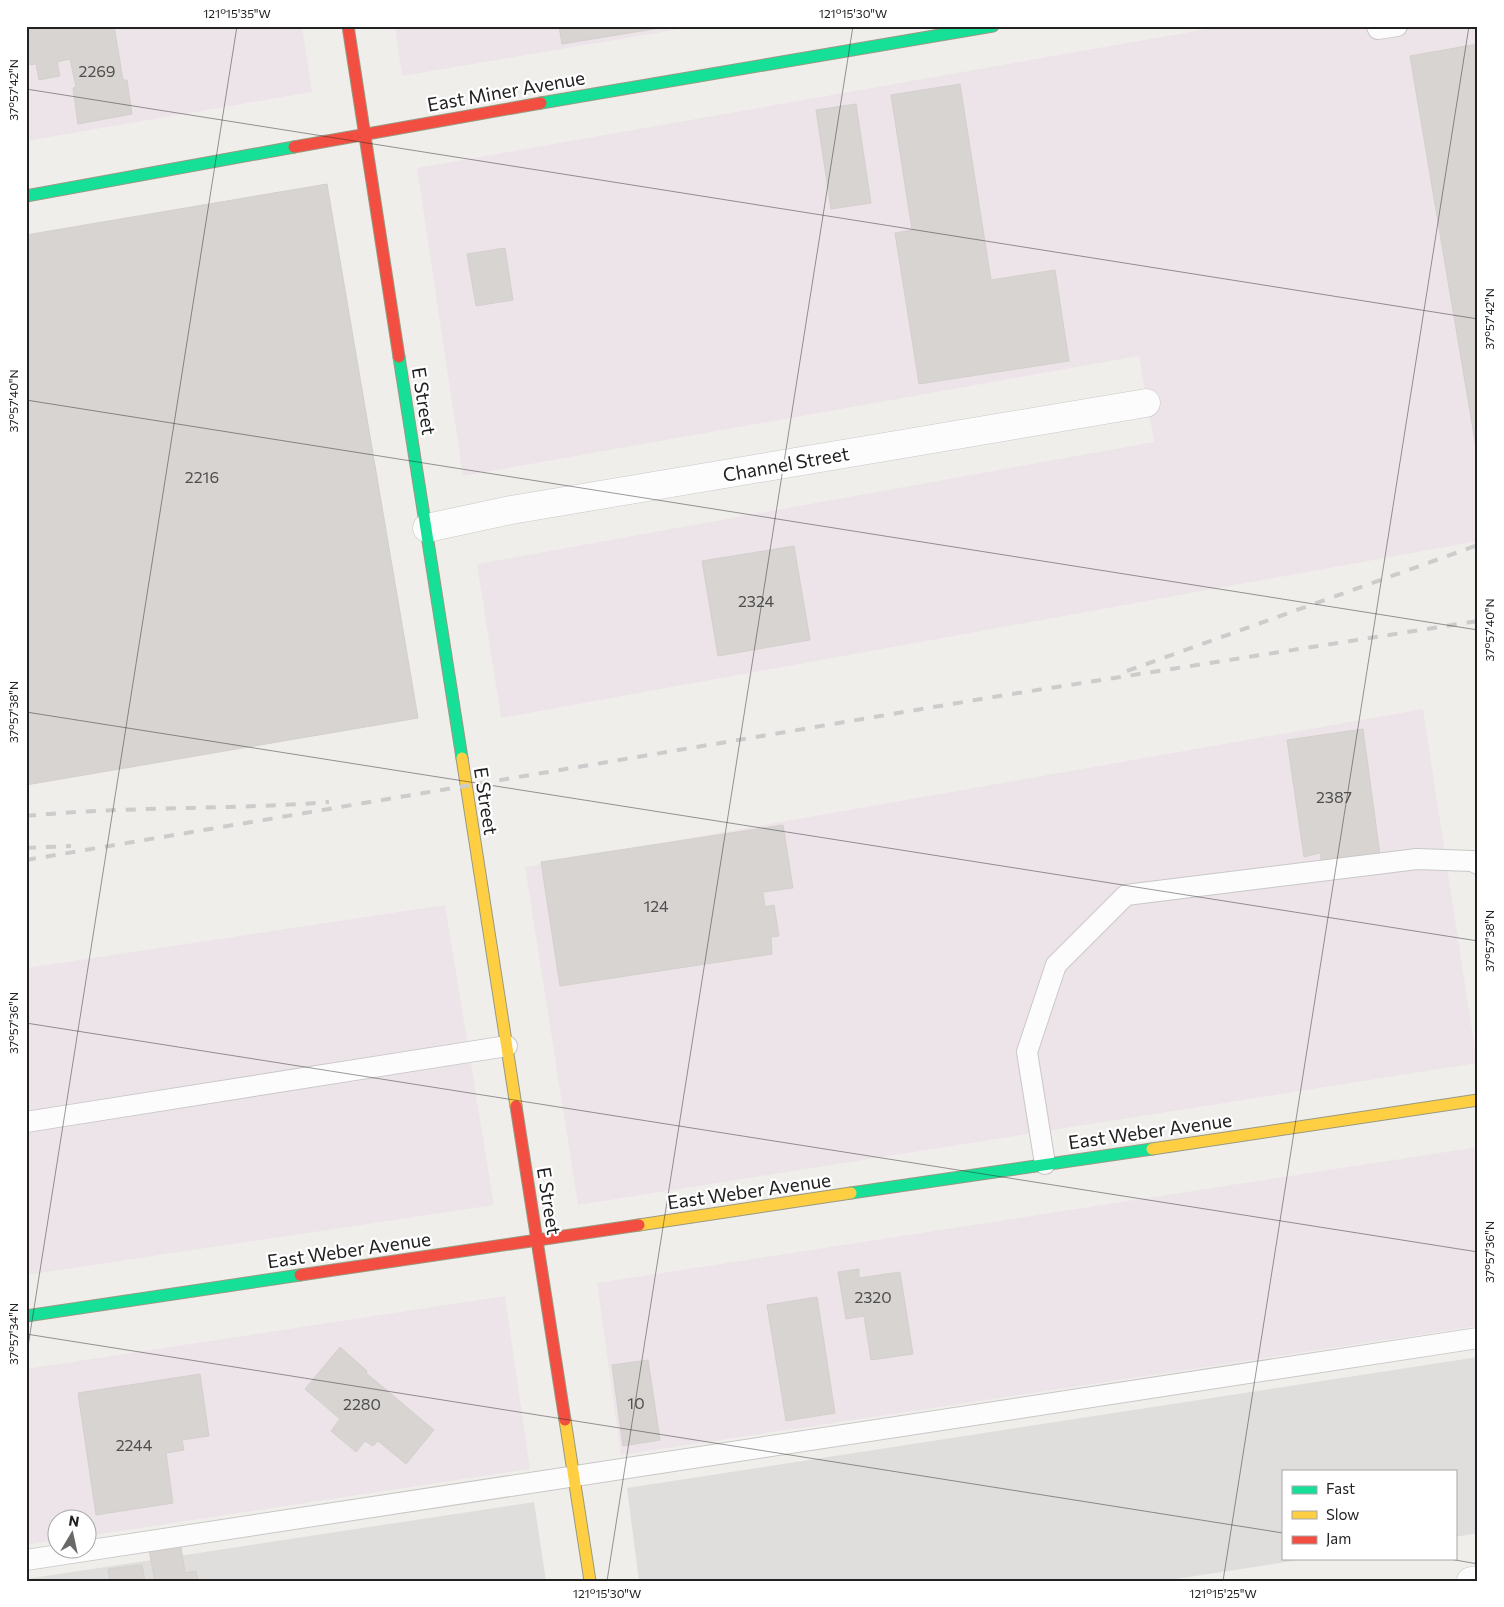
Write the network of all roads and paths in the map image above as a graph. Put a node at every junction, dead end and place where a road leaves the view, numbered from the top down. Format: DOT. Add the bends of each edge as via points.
graph roads {
  1 [pos="348,26"];
  2 [pos="992,26"];
  3 [pos="1377,26"];
  4 [pos="1397,26"];
  5 [pos="365,133"];
  6 [pos="26,196"];
  7 [pos="1146,403"];
  8 [pos="427,528"];
  9 [pos="1478,864"];
  10 [pos="507,1046"];
  11 [pos="1478,1100"];
  12 [pos="26,1122"];
  13 [pos="1045,1164"];
  14 [pos="537,1240"];
  15 [pos="26,1316"];
  16 [pos="1478,1338"];
  17 [pos="574,1476"];
  18 [pos="26,1560"];
  19 [pos="1478,1580"];
  20 [pos="590,1581"];
  21 [pos="1471,1581"];
  1 -- 5 [label="street, E Street"];
  2 -- 5 [label="street, East Miner Avenue"];
  3 -- 4 [label="lane" via="1378,29"];
  5 -- 6 [label="street, East Miner Avenue"];
  5 -- 8 [label="street, E Street"];
  7 -- 8 [label="street, Channel Street" via="512,510"];
  8 -- 10 [label="street, E Street"];
  9 -- 13 [label="lane" via="1472,861 1416,859 1126,896 1056,965 1027,1052"];
  10 -- 12 [label="lane"];
  10 -- 14 [label="street, E Street"];
  11 -- 13 [label="street, East Weber Avenue"];
  13 -- 14 [label="street, East Weber Avenue"];
  14 -- 15 [label="street, East Weber Avenue"];
  14 -- 17 [label="street, E Street"];
  16 -- 17 [label="lane"];
  17 -- 18 [label="lane"];
  17 -- 20 [label="street, E Street"];
  19 -- 21 [label="street"];
}
